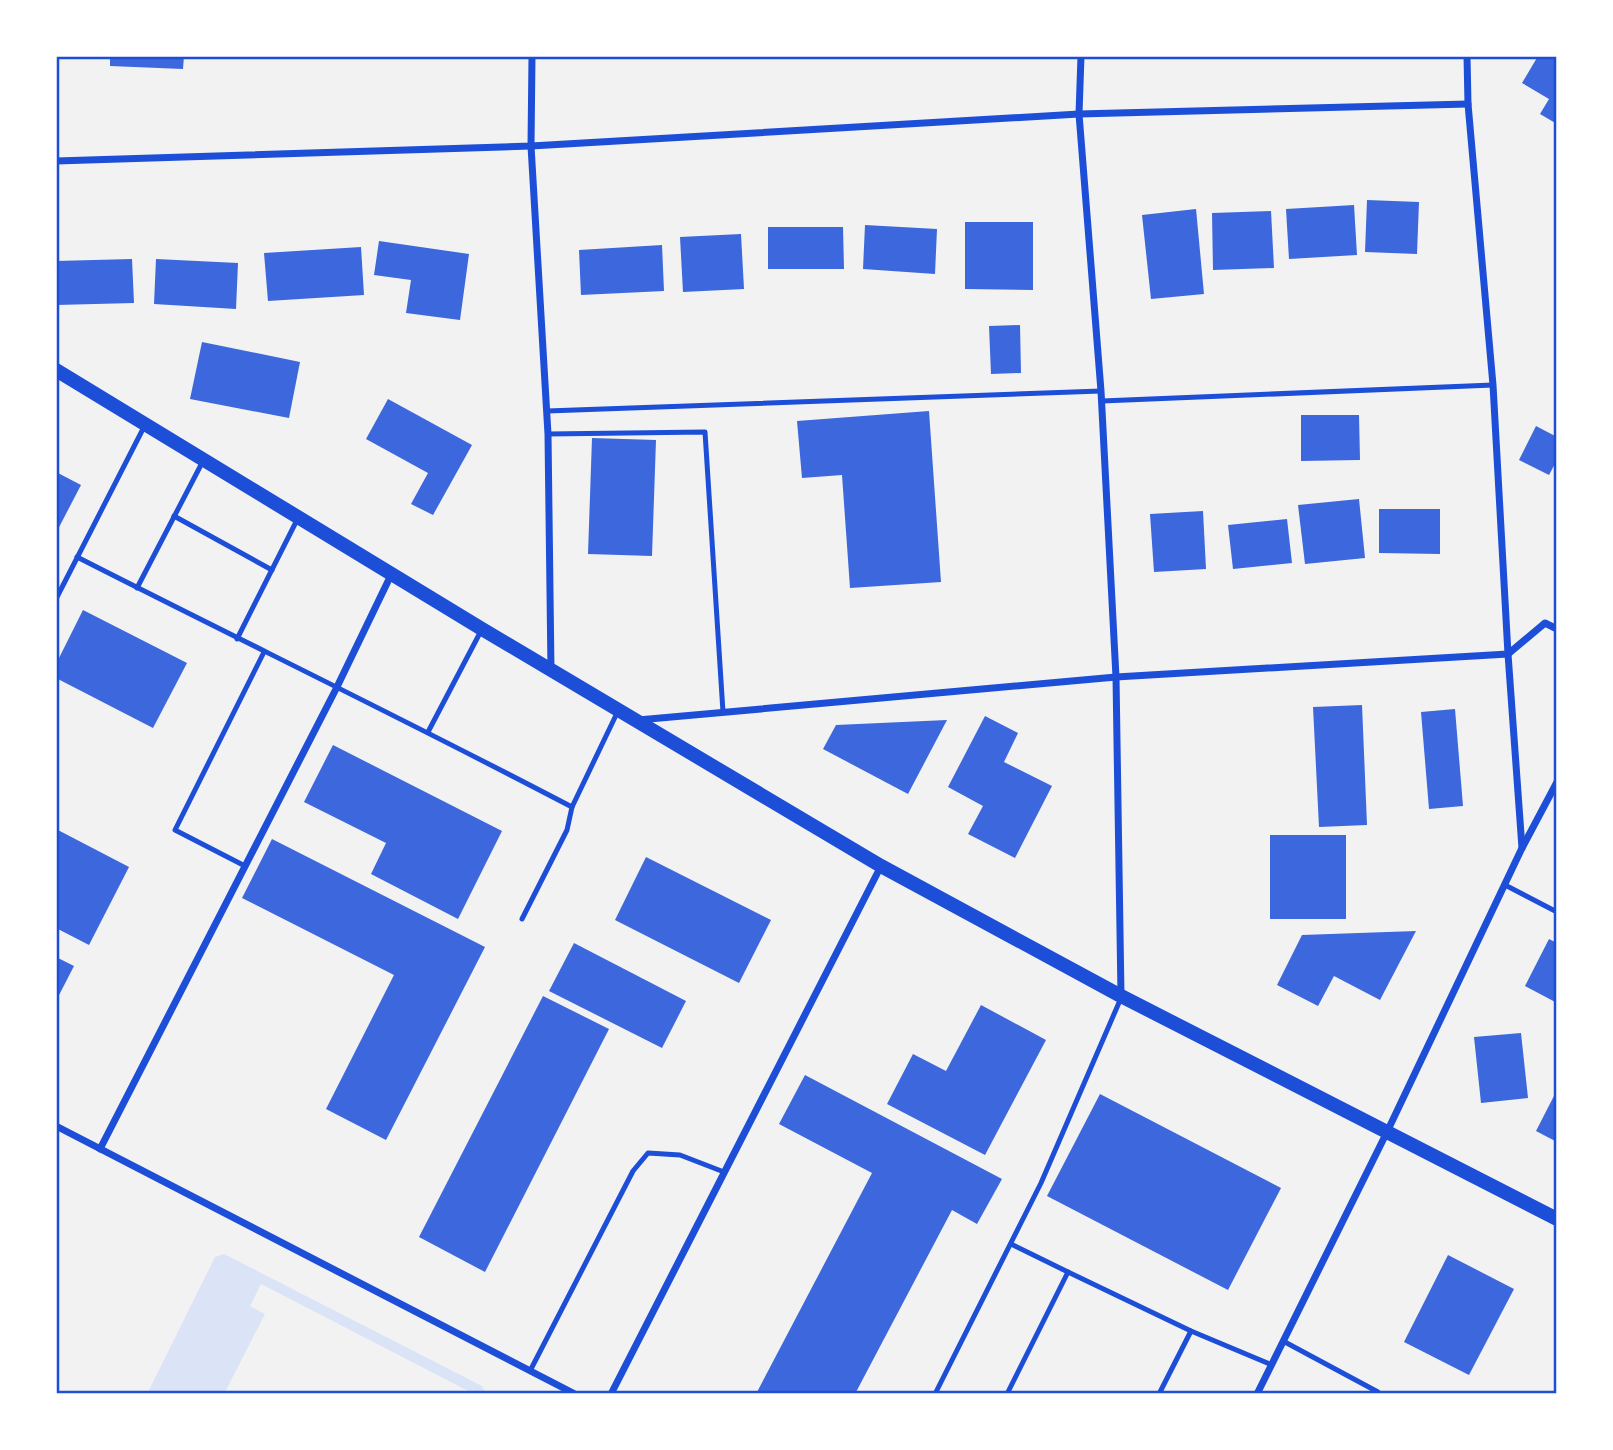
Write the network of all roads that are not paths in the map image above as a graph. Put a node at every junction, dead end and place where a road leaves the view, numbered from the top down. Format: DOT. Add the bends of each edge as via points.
graph roads {
  1 [pos="532,56"];
  2 [pos="1080,56"];
  3 [pos="1467,56"];
  4 [pos="1468,103"];
  5 [pos="1079,114"];
  6 [pos="531,146"];
  7 [pos="56,161"];
  8 [pos="56,370"];
  9 [pos="1493,384"];
  10 [pos="1101,391"];
  11 [pos="1102,401"];
  12 [pos="547,411"];
  13 [pos="145,425"];
  14 [pos="548,434"];
  15 [pos="203,461"];
  16 [pos="174,516"];
  17 [pos="298,518"];
  18 [pos="77,557"];
  19 [pos="272,570"];
  20 [pos="391,575"];
  21 [pos="137,588"];
  22 [pos="56,598"];
  23 [pos="482,629"];
  24 [pos="1557,629"];
  25 [pos="237,639"];
  26 [pos="264,652"];
  27 [pos="1508,654"];
  28 [pos="551,671"];
  29 [pos="1116,677"];
  30 [pos="336,689"];
  31 [pos="618,711"];
  32 [pos="723,712"];
  33 [pos="633,720"];
  34 [pos="428,732"];
  35 [pos="1557,782"];
  36 [pos="572,807"];
  37 [pos="1522,848"];
  38 [pos="245,866"];
  39 [pos="881,866"];
  40 [pos="1505,885"];
  41 [pos="1557,912"];
  42 [pos="522,919"];
  43 [pos="1121,996"];
  44 [pos="56,1126"];
  45 [pos="1387,1132"];
  46 [pos="100,1149"];
  47 [pos="724,1172"];
  48 [pos="1557,1219"];
  49 [pos="1011,1244"];
  50 [pos="1068,1272"];
  51 [pos="1191,1331"];
  52 [pos="1283,1341"];
  53 [pos="1272,1365"];
  54 [pos="530,1371"];
  55 [pos="575,1394"];
  56 [pos="611,1394"];
  57 [pos="935,1394"];
  58 [pos="1007,1394"];
  59 [pos="1159,1394"];
  60 [pos="1257,1394"];
  61 [pos="1377,1394"];
  1 -- 6 [label="street"];
  2 -- 5 [label="street"];
  3 -- 4 [label="street"];
  4 -- 5 [label="street"];
  4 -- 9 [label="street"];
  5 -- 6 [label="street"];
  5 -- 10 [label="street"];
  6 -- 7 [label="street"];
  6 -- 12 [label="street"];
  8 -- 13 [label="main road"];
  9 -- 11 [label="lane"];
  9 -- 27 [label="street"];
  10 -- 11 [label="street"];
  10 -- 12 [label="lane"];
  11 -- 29 [label="street"];
  12 -- 14 [label="street"];
  13 -- 15 [label="main road"];
  13 -- 18 [label="lane"];
  14 -- 28 [label="street"];
  14 -- 32 [label="lane" via="705,432"];
  15 -- 16 [label="lane"];
  15 -- 17 [label="main road"];
  16 -- 19 [label="lane"];
  16 -- 21 [label="lane"];
  17 -- 19 [label="lane"];
  17 -- 20 [label="main road"];
  18 -- 21 [label="lane"];
  18 -- 22 [label="lane"];
  19 -- 25 [label="lane"];
  20 -- 23 [label="main road"];
  20 -- 30 [label="street"];
  21 -- 25 [label="lane"];
  23 -- 28 [label="main road"];
  23 -- 34 [label="lane"];
  24 -- 27 [label="street" via="1545,623"];
  25 -- 26 [label="lane"];
  26 -- 30 [label="lane"];
  26 -- 38 [label="lane" via="175,830"];
  27 -- 29 [label="street"];
  27 -- 37 [label="street"];
  28 -- 31 [label="main road"];
  29 -- 32 [label="street"];
  29 -- 43 [label="street"];
  30 -- 34 [label="lane"];
  30 -- 38 [label="street"];
  31 -- 33 [label="main road"];
  31 -- 36 [label="lane"];
  32 -- 33 [label="street"];
  33 -- 39 [label="main road"];
  34 -- 36 [label="lane"];
  35 -- 37 [label="street"];
  36 -- 42 [label="lane" via="567,830"];
  37 -- 40 [label="street"];
  38 -- 46 [label="street"];
  39 -- 43 [label="main road"];
  39 -- 47 [label="street"];
  40 -- 41 [label="lane"];
  40 -- 45 [label="street"];
  43 -- 45 [label="main road"];
  43 -- 49 [label="lane"];
  44 -- 46 [label="street"];
  45 -- 48 [label="main road"];
  45 -- 52 [label="street"];
  46 -- 54 [label="street"];
  47 -- 54 [label="lane" via="680,1155 648,1153 633,1171"];
  47 -- 56 [label="street"];
  49 -- 50 [label="lane"];
  49 -- 57 [label="lane"];
  50 -- 51 [label="lane"];
  50 -- 58 [label="lane"];
  51 -- 53 [label="lane"];
  51 -- 59 [label="lane"];
  52 -- 53 [label="street"];
  52 -- 61 [label="lane"];
  53 -- 60 [label="street"];
  54 -- 55 [label="street"];
}
